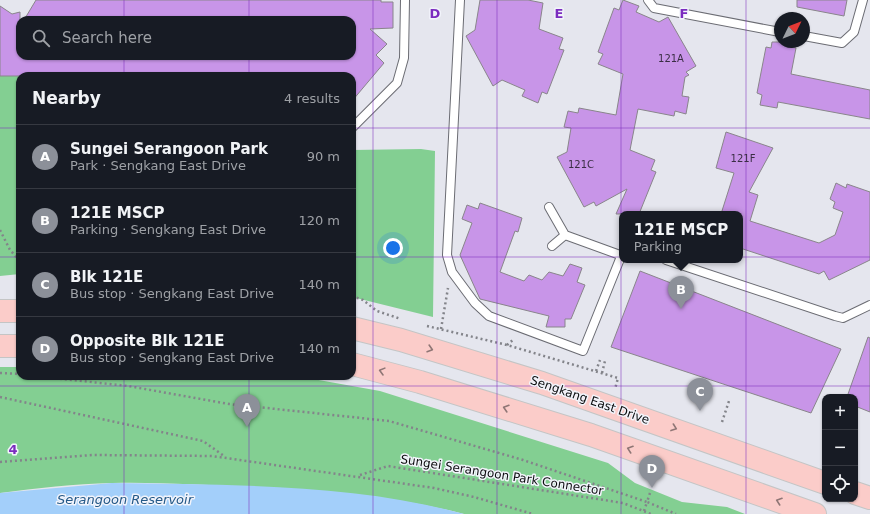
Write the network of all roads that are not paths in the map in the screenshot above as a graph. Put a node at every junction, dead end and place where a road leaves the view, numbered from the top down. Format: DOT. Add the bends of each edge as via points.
graph roads {
  1 [pos="405,0"];
  2 [pos="460,0"];
  3 [pos="648,0"];
  4 [pos="863,0"];
  5 [pos="774,31"];
  6 [pos="810,37"];
  7 [pos="356,124"];
  8 [pos="549,207"];
  9 [pos="565,235"];
  10 [pos="552,246"];
  11 [pos="619,253"];
  12 [pos="619,259"];
  13 [pos="682,263"];
  14 [pos="870,305"];
  15 [pos="16,311"];
  16 [pos="0,312"];
  17 [pos="356,329"];
  18 [pos="0,346"];
  19 [pos="16,346"];
  20 [pos="356,365"];
  21 [pos="822,481"];
  22 [pos="858,494"];
  23 [pos="870,498"];
  24 [pos="816,514"];
  1 -- 7 [label="lane" via="404,58 397,83"];
  2 -- 12 [label="lane" via="447,256 452,272 475,303 489,316 583,351"];
  3 -- 5 [label="lane" via="654,8"];
  4 -- 6 [label="lane" via="854,32 848,40 842,43"];
  8 -- 9 [label="lane"];
  9 -- 10 [label="lane"];
  9 -- 11 [label="lane"];
  13 -- 14 [label="lane" via="843,318"];
  15 -- 16 [label="main road"];
  17 -- 21 [label="main road, Sengkang East Drive, one-way" via="401,340 549,386"];
  18 -- 19 [label="main road"];
  24 -- 20 [label="main road, one-way" via="591,435 420,382"];
  22 -- 23 [label="main road"];
}
